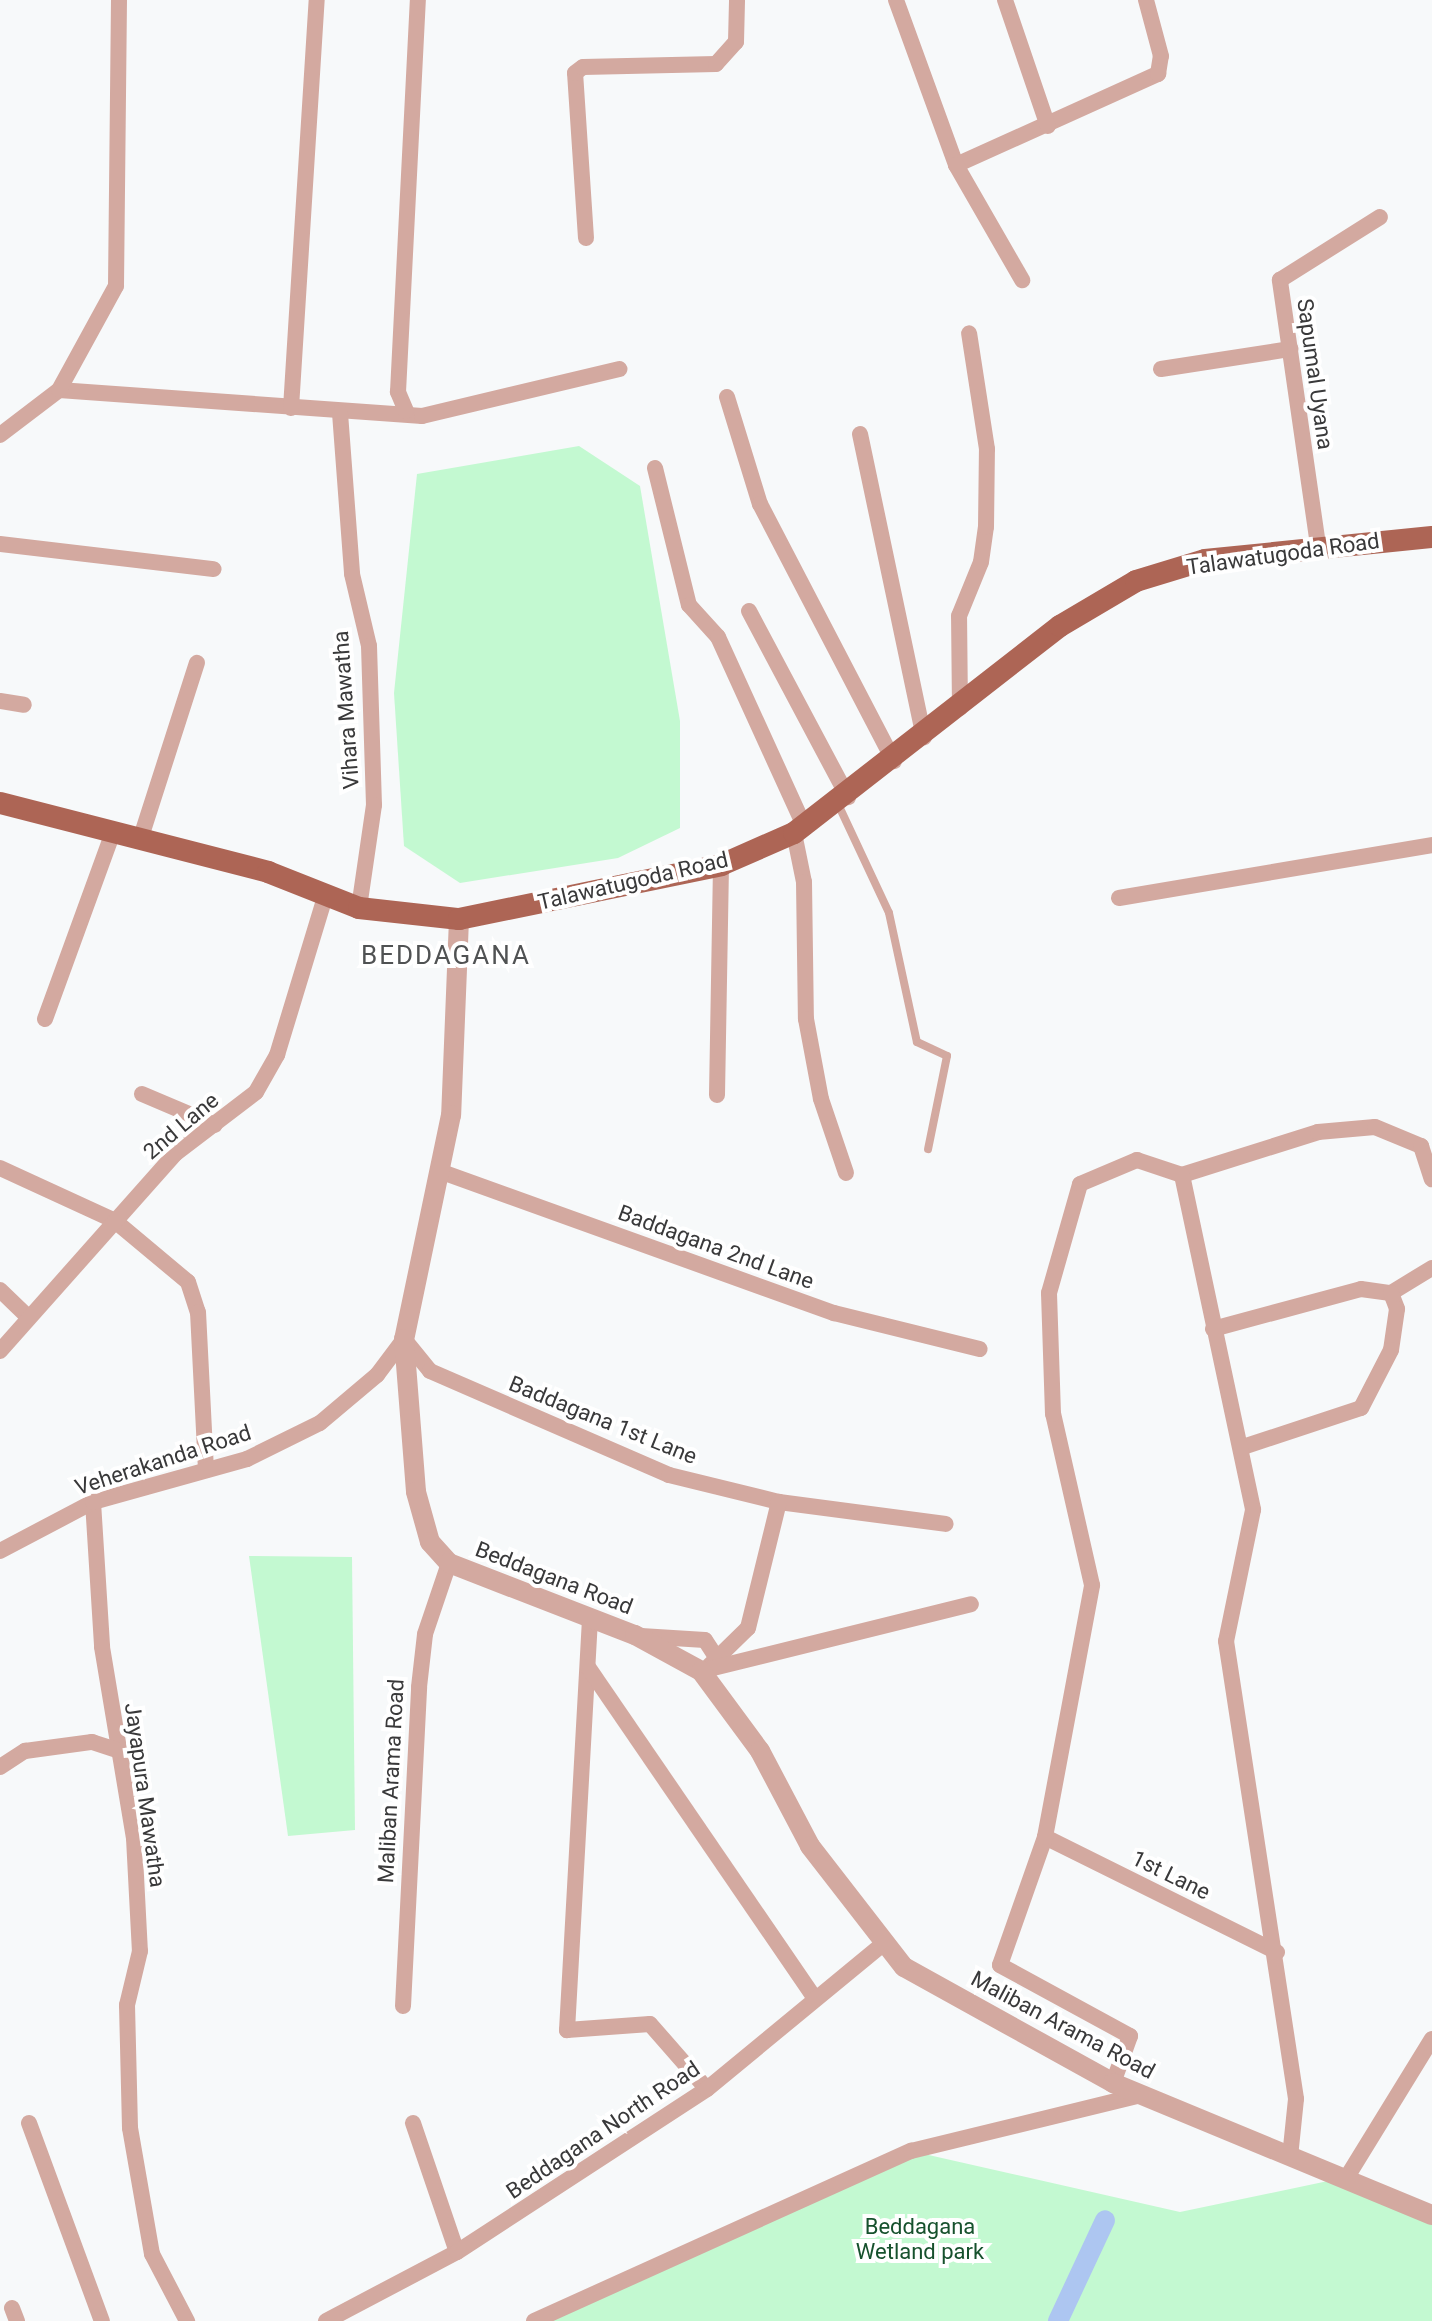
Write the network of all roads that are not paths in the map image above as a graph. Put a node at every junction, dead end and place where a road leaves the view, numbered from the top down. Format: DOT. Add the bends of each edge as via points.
graph roads {
  1 [pos="119,0"];
  2 [pos="317,0"];
  3 [pos="418,0"];
  4 [pos="737,0"];
  5 [pos="896,0"];
  6 [pos="1005,0"];
  7 [pos="1146,0"];
  8 [pos="1048,126"];
  9 [pos="956,165"];
  10 [pos="1380,217"];
  11 [pos="586,238"];
  12 [pos="1022,280"];
  13 [pos="969,333"];
  14 [pos="1290,349"];
  15 [pos="619,369"];
  16 [pos="1161,369"];
  17 [pos="59,390"];
  18 [pos="727,397"];
  19 [pos="291,408"];
  20 [pos="406,411"];
  21 [pos="340,413"];
  22 [pos="1,432"];
  23 [pos="860,434"];
  24 [pos="655,468"];
  25 [pos="1432,537"];
  26 [pos="0,544"];
  27 [pos="1318,545"];
  28 [pos="214,569"];
  29 [pos="749,611"];
  30 [pos="197,663"];
  31 [pos="0,701"];
  32 [pos="24,705"];
  33 [pos="960,708"];
  34 [pos="924,737"];
  35 [pos="894,761"];
  36 [pos="843,800"];
  37 [pos="0,803"];
  38 [pos="799,829"];
  39 [pos="113,832"];
  40 [pos="141,837"];
  41 [pos="1432,845"];
  42 [pos="721,865"];
  43 [pos="325,897"];
  44 [pos="1119,898"];
  45 [pos="359,908"];
  46 [pos="459,919"];
  47 [pos="45,1019"];
  48 [pos="142,1094"];
  49 [pos="717,1095"];
  50 [pos="215,1125"];
  51 [pos="928,1149"];
  52 [pos="0,1168"];
  53 [pos="442,1172"];
  54 [pos="846,1173"];
  55 [pos="1182,1175"];
  56 [pos="1432,1179"];
  57 [pos="115,1221"];
  58 [pos="1432,1268"];
  59 [pos="0,1290"];
  60 [pos="1391,1293"];
  61 [pos="28,1317"];
  62 [pos="1213,1329"];
  63 [pos="404,1339"];
  64 [pos="980,1349"];
  65 [pos="0,1351"];
  66 [pos="1243,1447"];
  67 [pos="206,1470"];
  68 [pos="93,1502"];
  69 [pos="779,1502"];
  70 [pos="946,1524"];
  71 [pos="0,1551"];
  72 [pos="449,1563"];
  73 [pos="971,1604"];
  74 [pos="590,1619"];
  75 [pos="635,1635"];
  76 [pos="709,1665"];
  77 [pos="588,1667"];
  78 [pos="119,1751"];
  79 [pos="0,1767"];
  80 [pos="1045,1837"];
  81 [pos="810,1846"];
  82 [pos="883,1944"];
  83 [pos="1277,1952"];
  84 [pos="815,1999"];
  85 [pos="403,2006"];
  86 [pos="1432,2039"];
  87 [pos="1113,2083"];
  88 [pos="707,2089"];
  89 [pos="1141,2095"];
  90 [pos="29,2123"];
  91 [pos="413,2123"];
  92 [pos="1290,2157"];
  93 [pos="1347,2177"];
  94 [pos="1432,2215"];
  95 [pos="457,2252"];
  96 [pos="102,2321"];
  97 [pos="187,2321"];
  98 [pos="326,2321"];
  99 [pos="534,2321"];
  1 -- 17 [label="street" via="116,286"];
  2 -- 19 [label="street"];
  3 -- 20 [label="street" via="398,392"];
  4 -- 11 [label="street" via="736,42 716,64 575,73"];
  5 -- 9 [label="street"];
  6 -- 8 [label="street"];
  7 -- 8 [label="street" via="1161,56 1158,74"];
  8 -- 9 [label="street"];
  9 -- 12 [label="street"];
  10 -- 14 [label="street, Sapumal Uyana" via="1283,274"];
  13 -- 33 [label="street" via="987,449 986,527 981,562 959,616"];
  14 -- 16 [label="street"];
  14 -- 27 [label="street, Sapumal Uyana"];
  15 -- 20 [label="street" via="422,416"];
  17 -- 19 [label="street"];
  17 -- 22 [label="street"];
  18 -- 35 [label="street" via="760,504"];
  19 -- 21 [label="street"];
  20 -- 21 [label="street"];
  21 -- 45 [label="street, Vihara Mawatha" via="371,709 374,805"];
  23 -- 34 [label="street"];
  24 -- 38 [label="street" via="689,605 718,637"];
  25 -- 27 [label="main road, Talawatugoda Road"];
  26 -- 28 [label="street"];
  27 -- 33 [label="main road, Talawatugoda Road" via="1205,560 1136,581 1060,626"];
  29 -- 36 [label="street"];
  30 -- 40 [label="street"];
  31 -- 32 [label="street"];
  33 -- 34 [label="main road, Talawatugoda Road"];
  34 -- 35 [label="main road, Talawatugoda Road"];
  35 -- 36 [label="main road, Talawatugoda Road"];
  36 -- 38 [label="main road, Talawatugoda Road"];
  36 -- 51 [label="lane" via="889,913 917,1042 947,1056"];
  37 -- 39 [label="main road, Talawatugoda Road"];
  38 -- 42 [label="main road, Talawatugoda Road"];
  38 -- 54 [label="street" via="806,1019 821,1099"];
  39 -- 40 [label="main road, Talawatugoda Road"];
  39 -- 47 [label="street"];
  40 -- 43 [label="main road, Talawatugoda Road" via="268,872"];
  41 -- 44 [label="street"];
  42 -- 46 [label="main road, Talawatugoda Road"];
  42 -- 49 [label="street"];
  43 -- 45 [label="main road, Talawatugoda Road"];
  43 -- 50 [label="street, 2nd Lane" via="277,1055 256,1092"];
  45 -- 46 [label="main road, Talawatugoda Road"];
  46 -- 53 [label="street, Beddagana Road"];
  48 -- 50 [label="street"];
  50 -- 57 [label="street, 2nd Lane" via="175,1154"];
  52 -- 57 [label="street"];
  53 -- 63 [label="street, Beddagana Road"];
  53 -- 64 [label="street, Baddagana 2nd Lane" via="834,1313"];
  55 -- 56 [label="street" via="1318,1132 1375,1127 1421,1146"];
  55 -- 62 [label="street"];
  55 -- 80 [label="street" via="1137,1160 1080,1184 1049,1293 1053,1414 1092,1585"];
  57 -- 61 [label="street, 2nd Lane"];
  57 -- 67 [label="street" via="170,1261 195,1297"];
  58 -- 60 [label="street"];
  59 -- 61 [label="street"];
  60 -- 62 [label="street" via="1361,1289"];
  60 -- 66 [label="street" via="1397,1309 1391,1350 1361,1408"];
  61 -- 65 [label="street, 2nd Lane"];
  62 -- 66 [label="street"];
  63 -- 67 [label="street, Veherakanda Road" via="377,1375 320,1423"];
  63 -- 69 [label="street, Baddagana 1st Lane" via="430,1371 669,1475"];
  63 -- 72 [label="street, Beddagana Road" via="416,1492 430,1542"];
  66 -- 83 [label="street" via="1253,1510 1226,1641"];
  67 -- 68 [label="street, Veherakanda Road"];
  68 -- 71 [label="street, Veherakanda Road"];
  68 -- 78 [label="street, Jayapura Mawatha" via="102,1647"];
  69 -- 70 [label="street, Baddagana 1st Lane"];
  69 -- 76 [label="street" via="748,1628"];
  72 -- 74 [label="street, Beddagana Road"];
  72 -- 85 [label="street, Maliban Arama Road" via="425,1634 419,1687"];
  73 -- 76 [label="street"];
  74 -- 75 [label="street, Beddagana Road"];
  74 -- 77 [label="street"];
  75 -- 76 [label="street, Beddagana Road"];
  75 -- 76 [label="street" via="705,1640"];
  76 -- 81 [label="street, Beddagana Road"];
  77 -- 84 [label="street"];
  77 -- 88 [label="street" via="567,2030 650,2024"];
  78 -- 79 [label="street" via="92,1742 25,1751"];
  78 -- 97 [label="street, Jayapura Mawatha" via="140,1951 127,2005 130,2128 152,2254"];
  80 -- 83 [label="street, 1st Lane"];
  80 -- 87 [label="street" via="1000,1965 1130,2036"];
  81 -- 82 [label="street, Maliban Arama Road"];
  82 -- 84 [label="street, Beddagana North Road"];
  82 -- 87 [label="street, Maliban Arama Road" via="904,1967"];
  83 -- 92 [label="street" via="1296,2099"];
  84 -- 88 [label="street, Beddagana North Road"];
  86 -- 93 [label="street"];
  87 -- 89 [label="street, Maliban Arama Road"];
  88 -- 95 [label="street, Beddagana North Road"];
  89 -- 92 [label="street, Maliban Arama Road"];
  89 -- 99 [label="street" via="911,2151"];
  90 -- 96 [label="street"];
  91 -- 95 [label="street"];
  92 -- 93 [label="street, Maliban Arama Road"];
  93 -- 94 [label="street, Maliban Arama Road"];
  95 -- 98 [label="street, Beddagana North Road"];
}
